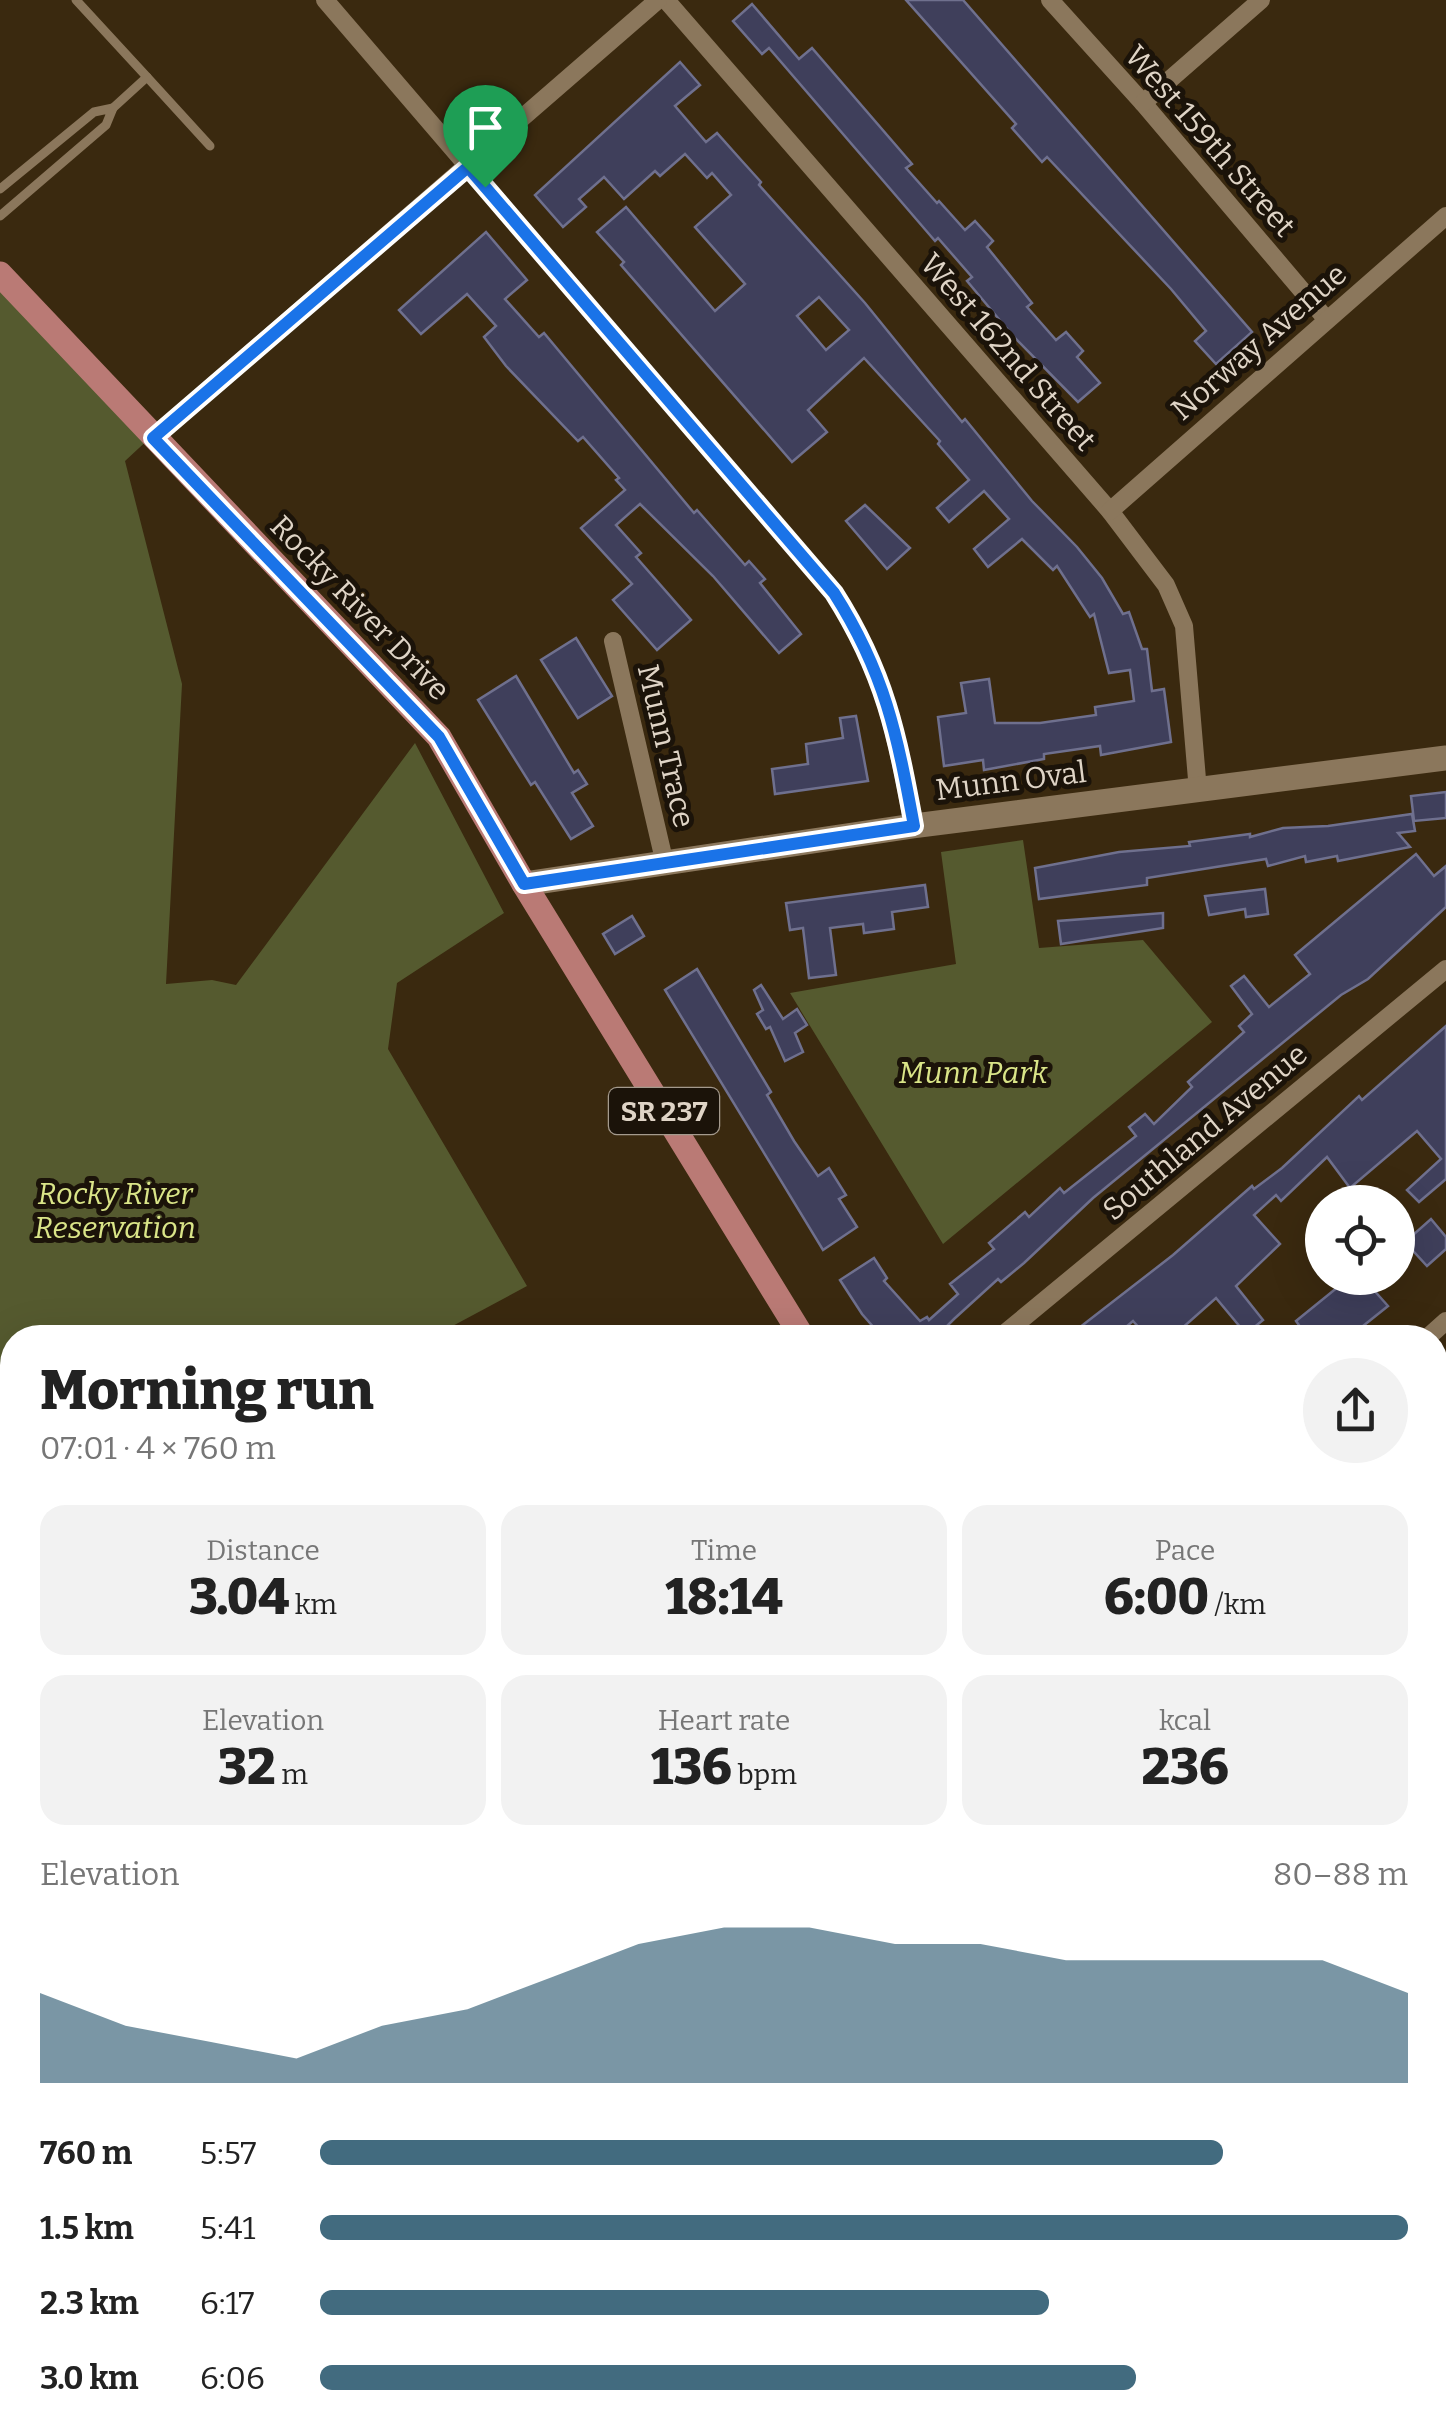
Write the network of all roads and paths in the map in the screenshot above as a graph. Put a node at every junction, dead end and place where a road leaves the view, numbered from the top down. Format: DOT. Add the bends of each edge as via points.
graph roads {
  1 [pos="76,0"];
  2 [pos="325,0"];
  3 [pos="658,0"];
  4 [pos="666,0"];
  5 [pos="1050,0"];
  6 [pos="1261,0"];
  7 [pos="146,77"];
  8 [pos="1143,103"];
  9 [pos="112,108"];
  10 [pos="210,146"];
  11 [pos="468,167"];
  12 [pos="0,189"];
  13 [pos="0,216"];
  14 [pos="1446,216"];
  15 [pos="0,274"];
  16 [pos="1326,320"];
  17 [pos="153,438"];
  18 [pos="1110,511"];
  19 [pos="613,641"];
  20 [pos="1446,758"];
  21 [pos="1198,791"];
  22 [pos="914,826"];
  23 [pos="665,864"];
  24 [pos="524,884"];
  25 [pos="1446,969"];
  26 [pos="795,1325"];
  27 [pos="1015,1325"];
  1 -- 7 [label="lane"];
  2 -- 11 [label="street"];
  3 -- 11 [label="street"];
  4 -- 18 [label="street, West 162nd Street"];
  5 -- 8 [label="street, West 159th Street"];
  6 -- 8 [label="street"];
  7 -- 9 [label="lane"];
  7 -- 10 [label="lane"];
  8 -- 16 [label="street, West 159th Street"];
  9 -- 12 [label="lane" via="94,112"];
  9 -- 13 [label="lane" via="106,125"];
  11 -- 17 [label="street"];
  11 -- 22 [label="street" via="834,593 874,663 895,722"];
  14 -- 16 [label="street, Norway Avenue"];
  15 -- 17 [label="main road, Rocky River Drive / SR 237"];
  16 -- 18 [label="street, Norway Avenue"];
  17 -- 24 [label="main road, Rocky River Drive / SR 237" via="439,737"];
  18 -- 21 [label="street, West 162nd Street" via="1166,585 1184,626"];
  19 -- 23 [label="street, Munn Trace"];
  20 -- 21 [label="street, Munn Oval"];
  21 -- 22 [label="street, Munn Oval"];
  22 -- 23 [label="street, Munn Oval"];
  23 -- 24 [label="street, Munn Oval"];
  24 -- 26 [label="main road, Rocky River Drive / SR 237"];
  25 -- 27 [label="street, Southland Avenue"];
}
